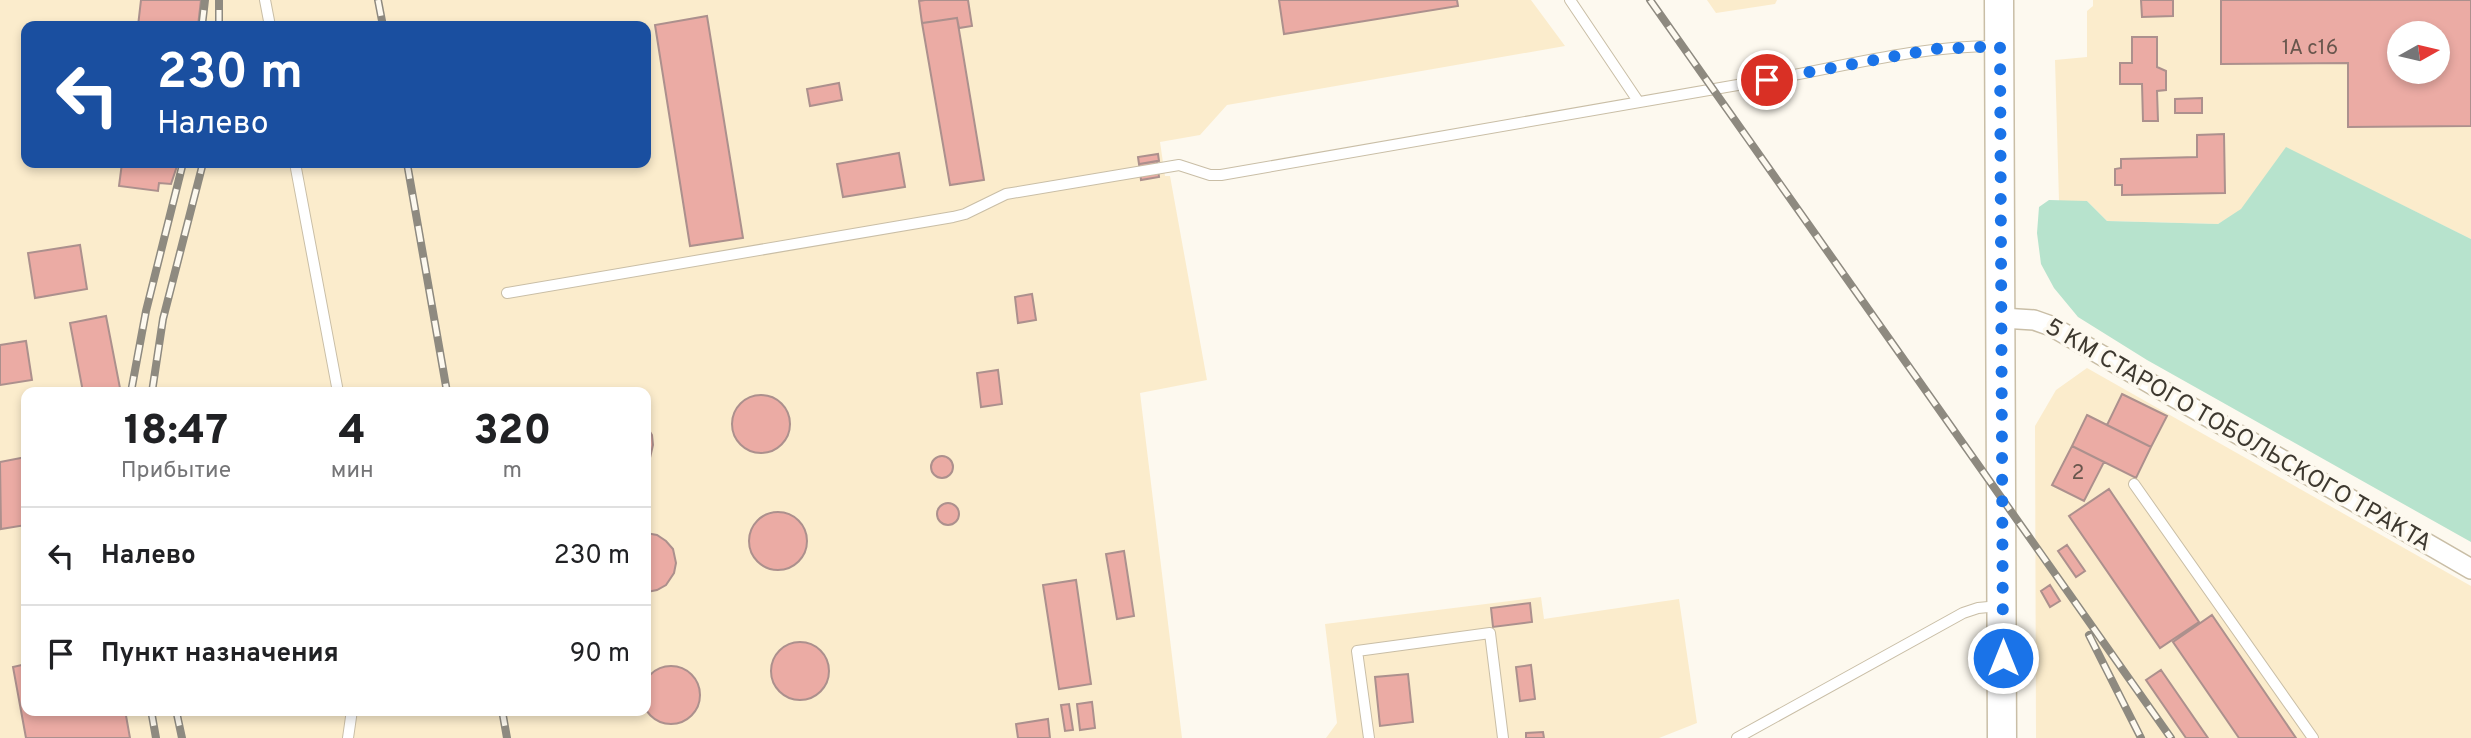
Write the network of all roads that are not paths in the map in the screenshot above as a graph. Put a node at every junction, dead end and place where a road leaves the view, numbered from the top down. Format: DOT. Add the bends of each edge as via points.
graph roads {
  1 [pos="265,0"];
  2 [pos="1570,0"];
  3 [pos="1999,0"];
  4 [pos="269,21"];
  5 [pos="2000,46"];
  6 [pos="1638,101"];
  7 [pos="296,168"];
  8 [pos="507,293"];
  9 [pos="2002,318"];
  10 [pos="337,387"];
  11 [pos="2134,484"];
  12 [pos="2471,569"];
  13 [pos="2003,605"];
  14 [pos="351,716"];
  15 [pos="348,738"];
  16 [pos="1369,738"];
  17 [pos="1503,738"];
  18 [pos="1737,738"];
  19 [pos="2003,738"];
  20 [pos="2313,738"];
  1 -- 4 [label="lane"];
  2 -- 6 [label="lane"];
  3 -- 5 [label="street"];
  5 -- 6 [label="lane" via="1934,49"];
  5 -- 9 [label="street"];
  6 -- 8 [label="lane" via="1221,176 1179,165 1006,194 953,217"];
  7 -- 10 [label="lane"];
  9 -- 12 [label="street, 5 КМ СТАРОГО ТОБОЛЬСКОГО ТРАКТА" via="2034,320 2051,327"];
  9 -- 13 [label="street"];
  11 -- 20 [label="lane"];
  13 -- 18 [label="lane" via="1963,613"];
  13 -- 19 [label="street"];
  14 -- 15 [label="lane"];
  16 -- 17 [label="lane" via="1357,651 1489,633"];
}
